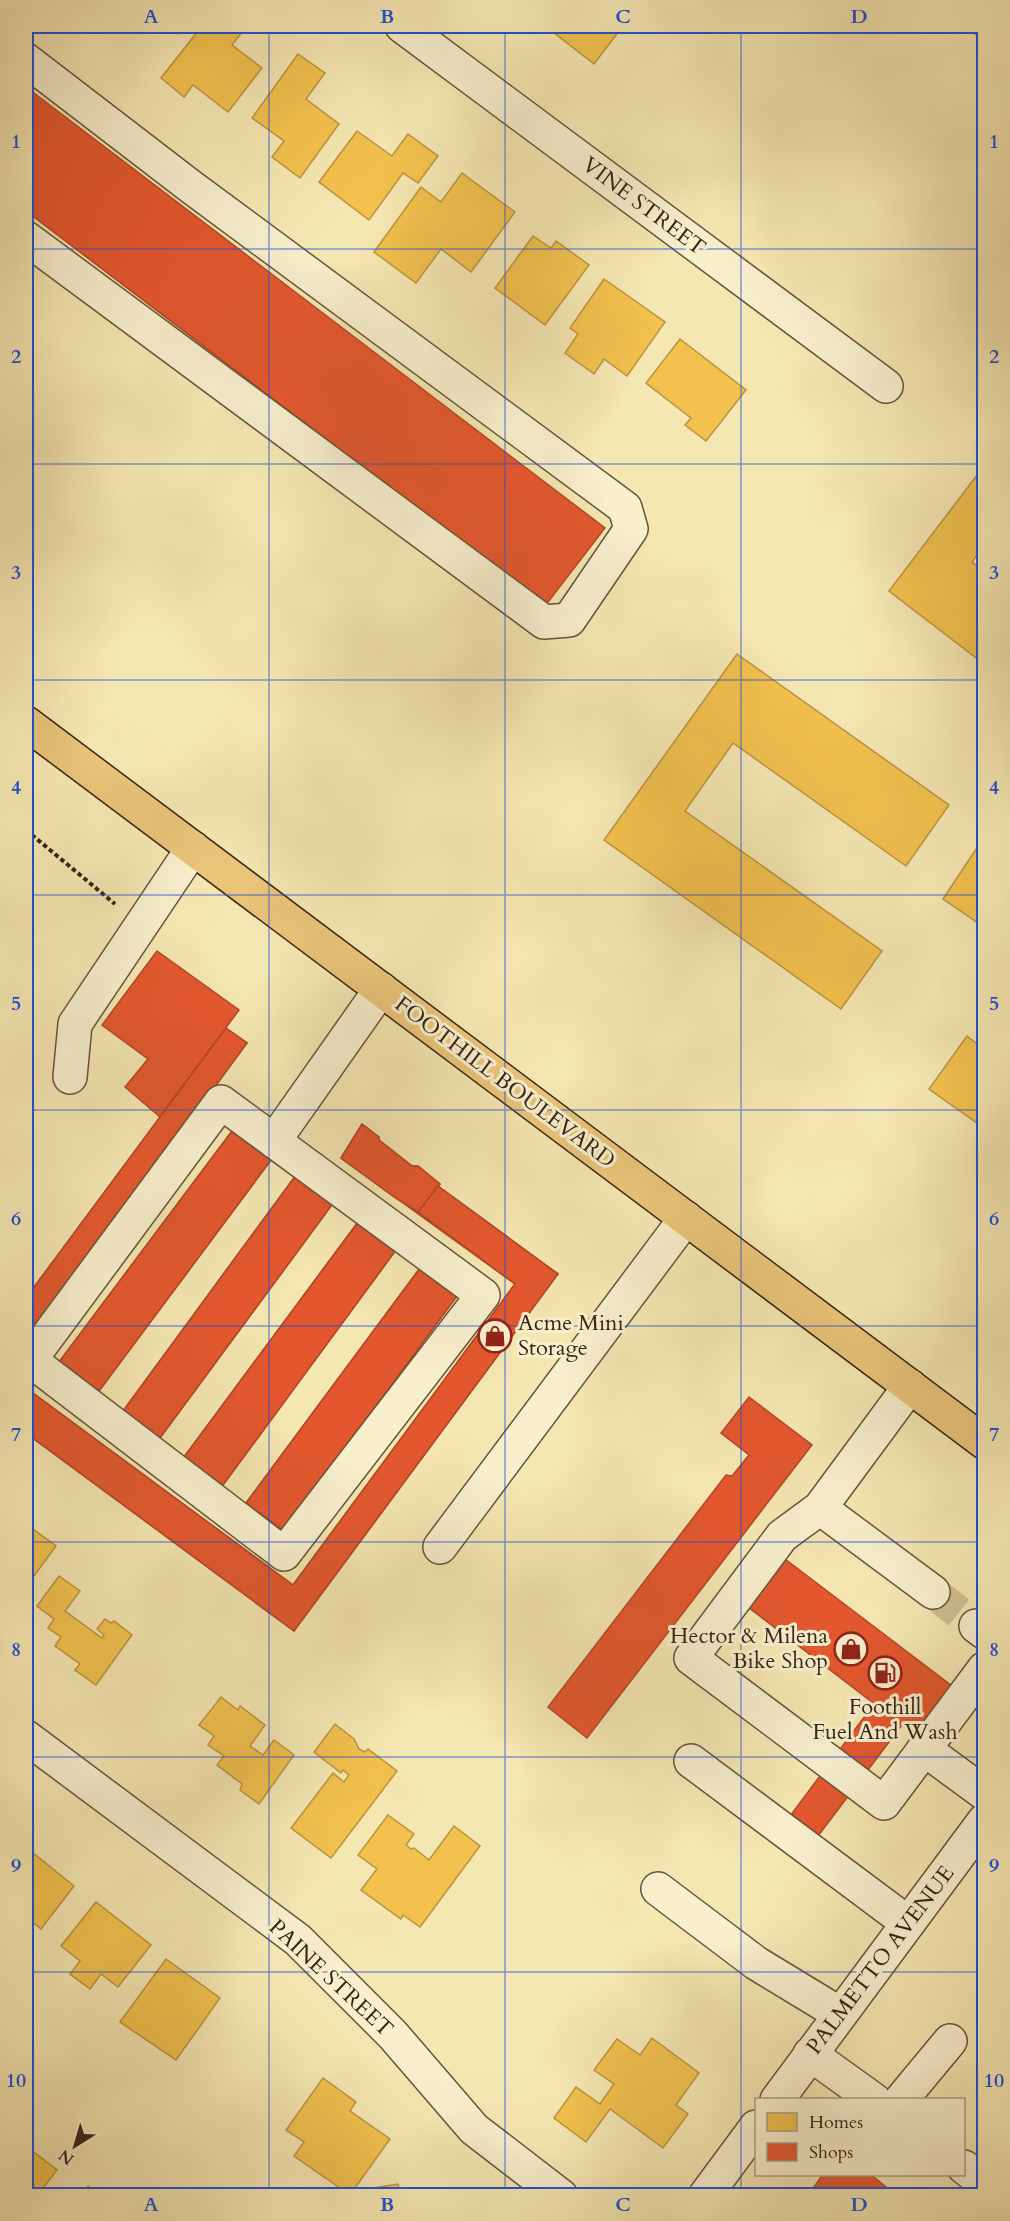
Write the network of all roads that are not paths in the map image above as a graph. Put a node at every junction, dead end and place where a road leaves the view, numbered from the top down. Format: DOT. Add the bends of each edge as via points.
graph roads {
  1 [pos="402,26"];
  2 [pos="26,60"];
  3 [pos="26,238"];
  4 [pos="886,386"];
  5 [pos="26,723"];
  6 [pos="193,848"];
  7 [pos="381,989"];
  8 [pos="70,1077"];
  9 [pos="274,1141"];
  10 [pos="686,1218"];
  11 [pos="910,1386"];
  12 [pos="984,1442"];
  13 [pos="820,1508"];
  14 [pos="440,1547"];
  15 [pos="933,1592"];
  16 [pos="984,1669"];
  17 [pos="26,1737"];
  18 [pos="924,1749"];
  19 [pos="691,1761"];
  20 [pos="984,1793"];
  21 [pos="984,1821"];
  22 [pos="658,1889"];
  23 [pos="908,1923"];
  24 [pos="840,2014"];
  25 [pos="950,2041"];
  26 [pos="810,2054"];
  27 [pos="778,2098"];
  28 [pos="871,2098"];
  29 [pos="903,2098"];
  30 [pos="755,2128"];
  31 [pos="965,2169"];
  32 [pos="984,2183"];
  33 [pos="561,2196"];
  34 [pos="705,2196"];
  1 -- 4 [label="street, VINE STREET"];
  2 -- 3 [label="street" via="625,507 631,529 569,620 544,622"];
  5 -- 6 [label="main road, FOOTHILL BOULEVARD"];
  6 -- 7 [label="main road, FOOTHILL BOULEVARD"];
  6 -- 8 [label="street" via="75,1024"];
  7 -- 9 [label="street"];
  7 -- 10 [label="main road, FOOTHILL BOULEVARD"];
  9 -- 9 [label="street" via="483,1295 284,1554 30,1360 221,1102"];
  10 -- 11 [label="main road, FOOTHILL BOULEVARD"];
  10 -- 14 [label="street"];
  11 -- 12 [label="main road, FOOTHILL BOULEVARD"];
  11 -- 13 [label="street"];
  13 -- 15 [label="street"];
  13 -- 18 [label="street" via="782,1536 691,1658 884,1803"];
  16 -- 18 [label="street"];
  17 -- 33 [label="street, PAINE STREET" via="298,1940 393,2035 474,2129"];
  18 -- 20 [label="street"];
  19 -- 23 [label="street"];
  21 -- 23 [label="street, PALMETTO AVENUE"];
  22 -- 24 [label="street" via="756,1963"];
  23 -- 24 [label="street, PALMETTO AVENUE"];
  24 -- 26 [label="street, PALMETTO AVENUE"];
  25 -- 29 [label="street"];
  26 -- 27 [label="street, PALMETTO AVENUE"];
  26 -- 28 [label="street"];
  30 -- 34 [label="street"];
  31 -- 32 [label="street"];
}
